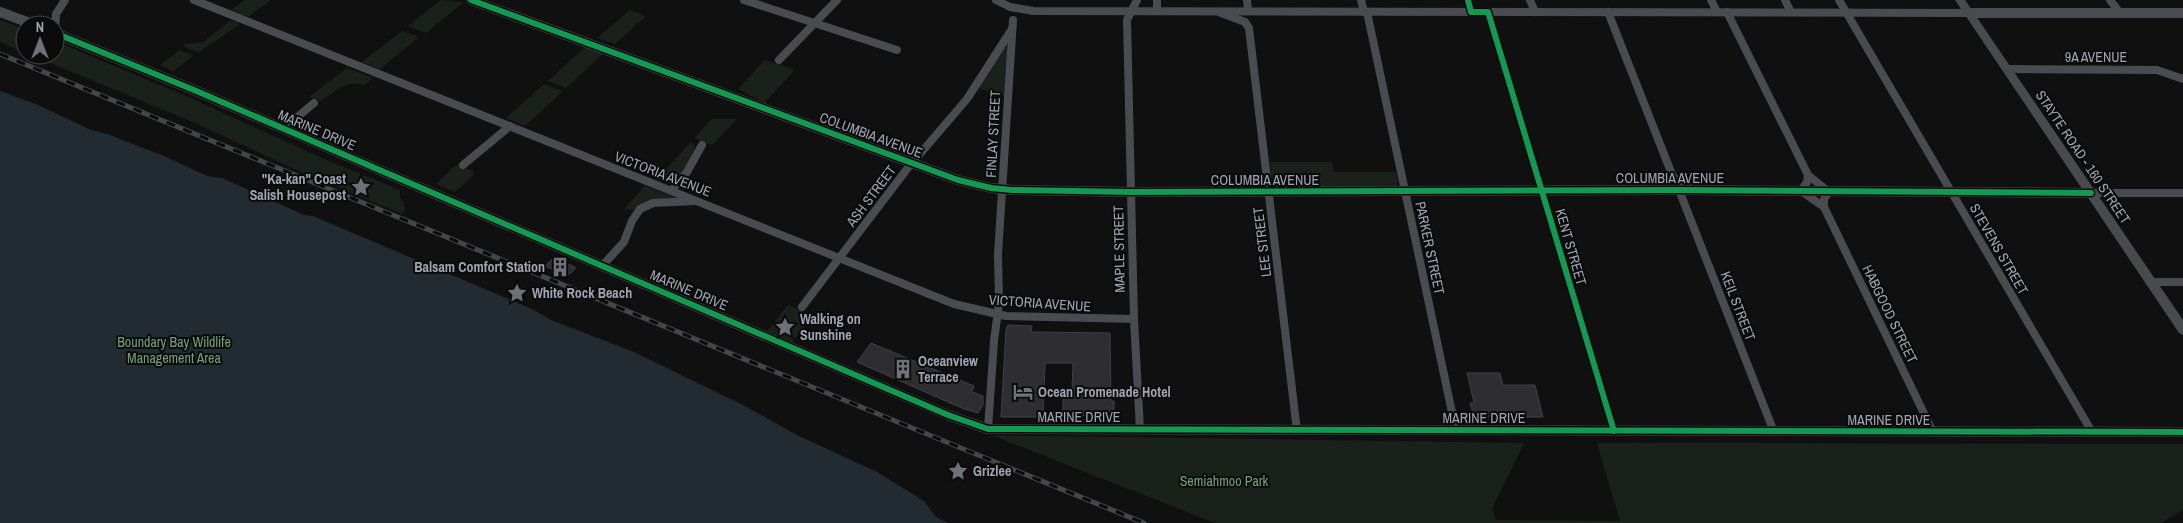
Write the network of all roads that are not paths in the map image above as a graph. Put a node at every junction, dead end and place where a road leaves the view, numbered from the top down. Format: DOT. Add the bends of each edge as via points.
graph roads {
  1 [pos="65,0"];
  2 [pos="194,0"];
  3 [pos="472,0"];
  4 [pos="744,0"];
  5 [pos="837,0"];
  6 [pos="996,0"];
  7 [pos="1137,0"];
  8 [pos="1157,0"];
  9 [pos="1247,0"];
  10 [pos="1361,0"];
  11 [pos="1468,0"];
  12 [pos="1530,0"];
  13 [pos="1711,0"];
  14 [pos="1785,0"];
  15 [pos="1839,0"];
  16 [pos="1960,0"];
  17 [pos="2110,0"];
  18 [pos="1157,10"];
  19 [pos="1134,11"];
  20 [pos="1217,11"];
  21 [pos="1248,11"];
  22 [pos="0,12"];
  23 [pos="1365,12"];
  24 [pos="1471,12"];
  25 [pos="1488,12"];
  26 [pos="1534,12"];
  27 [pos="1608,12"];
  28 [pos="1717,12"];
  29 [pos="1727,12"];
  30 [pos="1791,12"];
  31 [pos="1847,12"];
  32 [pos="1969,13"];
  33 [pos="2120,13"];
  34 [pos="2183,13"];
  35 [pos="56,15"];
  36 [pos="15,18"];
  37 [pos="1013,20"];
  38 [pos="815,22"];
  39 [pos="1012,28"];
  40 [pos="65,37"];
  41 [pos="898,50"];
  42 [pos="779,60"];
  43 [pos="2007,69"];
  44 [pos="2183,79"];
  45 [pos="314,103"];
  46 [pos="510,126"];
  47 [pos="283,129"];
  48 [pos="702,145"];
  49 [pos="912,163"];
  50 [pos="463,165"];
  51 [pos="1808,175"];
  52 [pos="1672,177"];
  53 [pos="1003,189"];
  54 [pos="672,190"];
  55 [pos="1542,190"];
  56 [pos="1663,190"];
  57 [pos="1679,190"];
  58 [pos="1693,190"];
  59 [pos="1801,191"];
  60 [pos="1131,192"];
  61 [pos="1269,192"];
  62 [pos="1405,192"];
  63 [pos="1829,192"];
  64 [pos="1952,193"];
  65 [pos="2091,193"];
  66 [pos="2183,193"];
  67 [pos="697,200"];
  68 [pos="1824,207"];
  69 [pos="840,258"];
  70 [pos="602,266"];
  71 [pos="2150,282"];
  72 [pos="2183,282"];
  73 [pos="802,306"];
  74 [pos="998,315"];
  75 [pos="1134,320"];
  76 [pos="2183,330"];
  77 [pos="988,429"];
  78 [pos="1140,429"];
  79 [pos="1297,431"];
  80 [pos="1456,431"];
  81 [pos="1614,431"];
  82 [pos="1774,432"];
  83 [pos="1933,432"];
  84 [pos="2092,432"];
  85 [pos="2183,432"];
  1 -- 35 [label="street"];
  2 -- 46 [label="street, VICTORIA AVENUE"];
  3 -- 49 [label="street, COLUMBIA AVENUE"];
  4 -- 38 [label="street"];
  5 -- 38 [label="street"];
  6 -- 19 [label="street" via="1033,11"];
  7 -- 19 [label="street"];
  8 -- 18 [label="street"];
  9 -- 21 [label="street"];
  10 -- 23 [label="street, PARKER STREET"];
  11 -- 24 [label="street"];
  12 -- 26 [label="street"];
  13 -- 28 [label="street"];
  14 -- 30 [label="street"];
  15 -- 31 [label="street, STEVENS STREET"];
  16 -- 32 [label="main road, STAYTE ROAD - 160 STREET"];
  17 -- 33 [label="street"];
  18 -- 19 [label="street"];
  18 -- 20 [label="street"];
  19 -- 60 [label="street, MAPLE STREET" via="1127,20"];
  20 -- 21 [label="street"];
  20 -- 61 [label="street, LEE STREET" via="1245,22 1249,28"];
  21 -- 23 [label="street"];
  22 -- 36 [label="street"];
  23 -- 24 [label="street"];
  23 -- 62 [label="street, PARKER STREET"];
  24 -- 25 [label="street"];
  25 -- 26 [label="street"];
  25 -- 55 [label="street, KENT STREET"];
  26 -- 27 [label="street"];
  27 -- 28 [label="street"];
  27 -- 52 [label="street"];
  28 -- 29 [label="street"];
  29 -- 30 [label="street"];
  29 -- 51 [label="street"];
  30 -- 31 [label="street"];
  31 -- 32 [label="street"];
  31 -- 64 [label="street, STEVENS STREET"];
  32 -- 33 [label="street"];
  32 -- 43 [label="main road, STAYTE ROAD - 160 STREET"];
  33 -- 34 [label="street"];
  37 -- 39 [label="street, FINLAY STREET"];
  38 -- 41 [label="street"];
  38 -- 42 [label="street"];
  39 -- 49 [label="street, ASH STREET" via="967,99"];
  39 -- 53 [label="street, FINLAY STREET"];
  40 -- 47 [label="street, MARINE DRIVE"];
  43 -- 44 [label="street, 9A AVENUE" via="2157,70"];
  43 -- 65 [label="main road, STAYTE ROAD - 160 STREET"];
  45 -- 47 [label="street"];
  46 -- 50 [label="street"];
  46 -- 54 [label="street, VICTORIA AVENUE"];
  47 -- 70 [label="street, MARINE DRIVE"];
  48 -- 54 [label="street" via="688,172"];
  49 -- 53 [label="street, COLUMBIA AVENUE" via="958,180"];
  49 -- 69 [label="street, ASH STREET"];
  51 -- 59 [label="street"];
  51 -- 63 [label="street"];
  52 -- 56 [label="street" via="1669,186"];
  52 -- 58 [label="street"];
  53 -- 60 [label="street, COLUMBIA AVENUE"];
  53 -- 74 [label="street, FINLAY STREET"];
  54 -- 67 [label="street, VICTORIA AVENUE"];
  55 -- 56 [label="street, COLUMBIA AVENUE"];
  55 -- 62 [label="street, COLUMBIA AVENUE"];
  55 -- 81 [label="street, KENT STREET"];
  56 -- 57 [label="street, COLUMBIA AVENUE"];
  57 -- 58 [label="street, COLUMBIA AVENUE"];
  57 -- 82 [label="street, KEIL STREET"];
  58 -- 59 [label="street, COLUMBIA AVENUE"];
  59 -- 63 [label="street, COLUMBIA AVENUE"];
  59 -- 68 [label="street, HABGOOD STREET"];
  60 -- 61 [label="street, COLUMBIA AVENUE"];
  60 -- 75 [label="street, MAPLE STREET"];
  61 -- 62 [label="street, COLUMBIA AVENUE"];
  61 -- 79 [label="street, LEE STREET"];
  62 -- 80 [label="street, PARKER STREET"];
  63 -- 64 [label="street, COLUMBIA AVENUE"];
  63 -- 68 [label="street" via="1824,199"];
  64 -- 65 [label="street, COLUMBIA AVENUE"];
  64 -- 84 [label="street, STEVENS STREET"];
  65 -- 66 [label="street"];
  65 -- 71 [label="main road, STAYTE ROAD - 160 STREET"];
  67 -- 69 [label="street, VICTORIA AVENUE"];
  67 -- 70 [label="street" via="653,203 640,209 624,242"];
  68 -- 83 [label="street, HABGOOD STREET"];
  69 -- 73 [label="street, ASH STREET"];
  69 -- 74 [label="street, VICTORIA AVENUE" via="948,302"];
  70 -- 77 [label="street, MARINE DRIVE" via="948,415"];
  71 -- 72 [label="street"];
  71 -- 76 [label="main road, STAYTE ROAD - 160 STREET"];
  74 -- 75 [label="street, VICTORIA AVENUE"];
  74 -- 77 [label="street, FINLAY STREET"];
  75 -- 78 [label="street, MAPLE STREET"];
  77 -- 78 [label="street, MARINE DRIVE"];
  78 -- 79 [label="street, MARINE DRIVE"];
  79 -- 80 [label="street, MARINE DRIVE"];
  80 -- 81 [label="street, MARINE DRIVE"];
  81 -- 82 [label="street, MARINE DRIVE"];
  82 -- 83 [label="street, MARINE DRIVE"];
  83 -- 84 [label="street, MARINE DRIVE"];
  84 -- 85 [label="street, MARINE DRIVE"];
}
